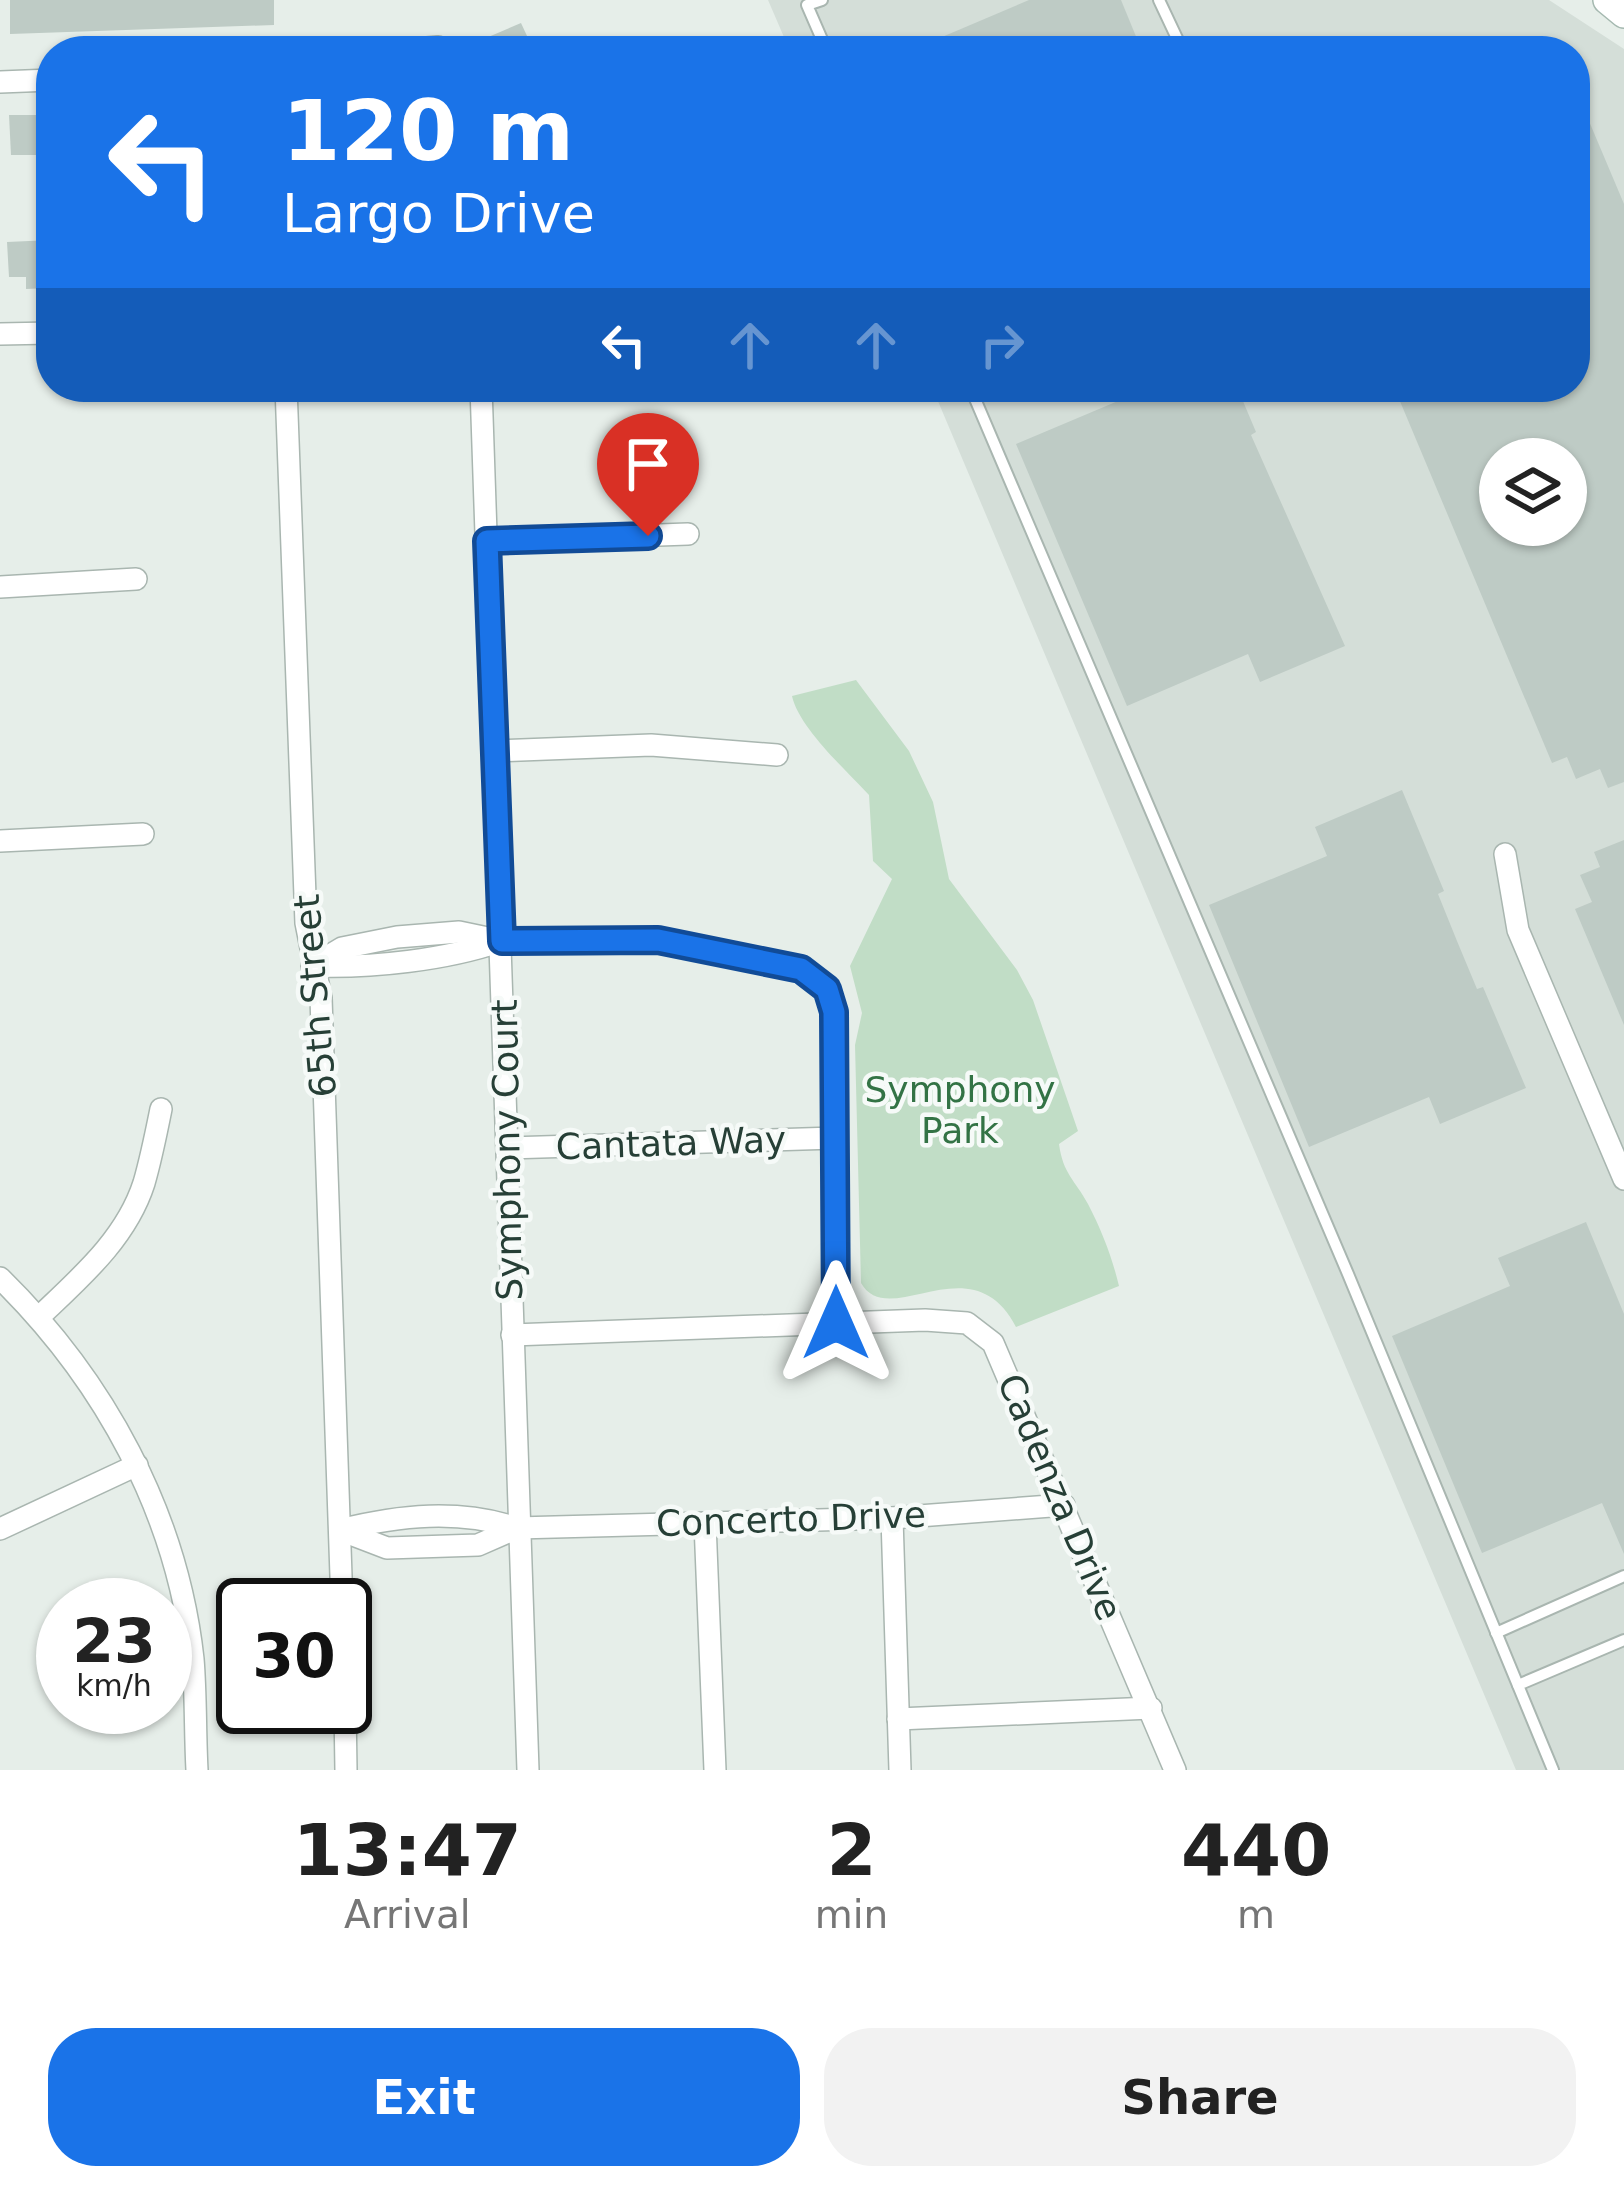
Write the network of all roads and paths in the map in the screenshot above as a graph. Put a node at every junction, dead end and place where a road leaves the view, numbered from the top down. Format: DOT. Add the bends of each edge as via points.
graph roads {
  1 [pos="822,0"];
  2 [pos="1159,0"];
  3 [pos="1607,0"];
  4 [pos="1624,14"];
  5 [pos="820,36"];
  6 [pos="1176,36"];
  7 [pos="36,81"];
  8 [pos="0,82"];
  9 [pos="36,333"];
  10 [pos="0,334"];
  11 [pos="287,402"];
  12 [pos="482,402"];
  13 [pos="976,402"];
  14 [pos="688,534"];
  15 [pos="487,541"];
  16 [pos="136,580"];
  17 [pos="0,586"];
  18 [pos="495,751"];
  19 [pos="777,754"];
  20 [pos="143,833"];
  21 [pos="0,841"];
  22 [pos="1504,854"];
  23 [pos="502,941"];
  24 [pos="312,966"];
  25 [pos="161,1109"];
  26 [pos="835,1138"];
  27 [pos="507,1148"];
  28 [pos="1624,1179"];
  29 [pos="0,1278"];
  30 [pos="39,1317"];
  31 [pos="836,1323"];
  32 [pos="512,1335"];
  33 [pos="137,1465"];
  34 [pos="1064,1505"];
  35 [pos="892,1518"];
  36 [pos="706,1523"];
  37 [pos="517,1528"];
  38 [pos="0,1529"];
  39 [pos="340,1529"];
  40 [pos="1624,1576"];
  41 [pos="341,1578"];
  42 [pos="1496,1633"];
  43 [pos="1624,1640"];
  44 [pos="1518,1685"];
  45 [pos="1151,1708"];
  46 [pos="898,1719"];
  47 [pos="345,1734"];
  48 [pos="197,1770"];
  49 [pos="346,1770"];
  50 [pos="528,1770"];
  51 [pos="715,1770"];
  52 [pos="900,1770"];
  53 [pos="1174,1770"];
  54 [pos="1553,1770"];
  1 -- 5 [label="lane" via="807,5"];
  2 -- 6 [label="lane"];
  3 -- 4 [label="main road"];
  7 -- 8 [label="street"];
  9 -- 10 [label="street"];
  11 -- 24 [label="street, 65th Street"];
  12 -- 15 [label="street, Symphony Court"];
  13 -- 42 [label="lane"];
  14 -- 15 [label="street"];
  15 -- 18 [label="street, Symphony Court"];
  16 -- 17 [label="street"];
  18 -- 19 [label="street" via="651,745"];
  18 -- 23 [label="street, Symphony Court"];
  20 -- 21 [label="street"];
  22 -- 28 [label="street" via="1518,930"];
  23 -- 24 [label="street" via="465,954"];
  23 -- 26 [label="street" via="658,940 801,969 827,989 834,1012"];
  23 -- 27 [label="street, Symphony Court"];
  24 -- 39 [label="street, 65th Street" via="321,998"];
  25 -- 30 [label="street" via="143,1186 123,1226"];
  26 -- 27 [label="street, Cantata Way"];
  26 -- 31 [label="street"];
  27 -- 32 [label="street, Symphony Court"];
  29 -- 30 [label="street"];
  30 -- 33 [label="street" via="97,1393"];
  31 -- 32 [label="street, Cadenza Drive"];
  31 -- 34 [label="street, Cadenza Drive" via="968,1323 993,1342"];
  32 -- 37 [label="street, Symphony Court"];
  33 -- 38 [label="street"];
  33 -- 48 [label="street" via="181,1589"];
  34 -- 35 [label="street, Concerto Drive"];
  34 -- 45 [label="street, Cadenza Drive"];
  35 -- 36 [label="street, Concerto Drive"];
  35 -- 46 [label="street"];
  36 -- 37 [label="street, Concerto Drive"];
  36 -- 51 [label="street"];
  37 -- 39 [label="street, Concerto Drive" via="479,1516 388,1518"];
  37 -- 50 [label="street, Symphony Court"];
  39 -- 41 [label="street, 65th Street"];
  40 -- 42 [label="lane"];
  42 -- 44 [label="lane"];
  43 -- 44 [label="lane"];
  44 -- 54 [label="lane"];
  45 -- 46 [label="street"];
  45 -- 53 [label="street, Cadenza Drive"];
  46 -- 52 [label="street"];
  47 -- 49 [label="street"];
}
